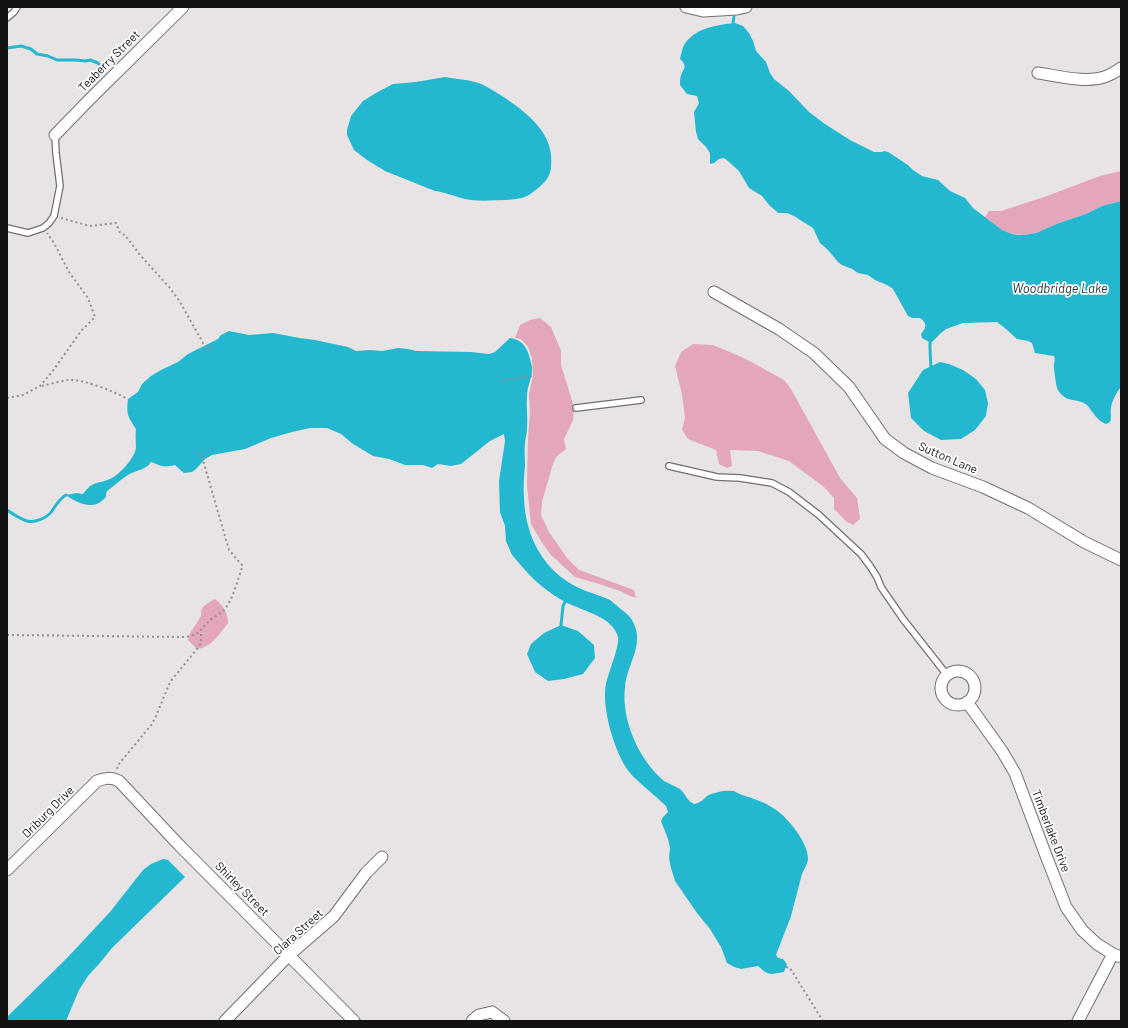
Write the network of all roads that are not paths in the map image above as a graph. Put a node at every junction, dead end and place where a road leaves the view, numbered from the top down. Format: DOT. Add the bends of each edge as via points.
graph roads {
  1 [pos="17,7"];
  2 [pos="183,7"];
  3 [pos="686,7"];
  4 [pos="746,7"];
  5 [pos="7,18"];
  6 [pos="1121,68"];
  7 [pos="1038,73"];
  8 [pos="55,135"];
  9 [pos="7,228"];
  10 [pos="714,292"];
  11 [pos="641,400"];
  12 [pos="576,408"];
  13 [pos="669,466"];
  14 [pos="1121,560"];
  15 [pos="947,676"];
  16 [pos="967,702"];
  17 [pos="113,779"];
  18 [pos="382,857"];
  19 [pos="7,870"];
  20 [pos="289,955"];
  21 [pos="1117,955"];
  22 [pos="225,1021"];
  23 [pos="354,1021"];
  24 [pos="472,1021"];
  25 [pos="504,1021"];
  26 [pos="1078,1021"];
  1 -- 5 [label="lane"];
  2 -- 8 [label="street, Teaberry Street"];
  3 -- 4 [label="street" via="703,11"];
  6 -- 7 [label="street" via="1107,76 1091,79"];
  8 -- 9 [label="lane" via="60,186 54,216 43,228 28,233"];
  10 -- 14 [label="street, Sutton Lane" via="779,329 814,353 849,387 885,439 904,453 932,468 983,487 1028,508 1084,542"];
  11 -- 12 [label="lane"];
  13 -- 15 [label="lane" via="717,477 772,483 789,492 825,520 861,554 898,613"];
  15 -- 16 [label="street" via="941,684 944,698 957,705"];
  15 -- 16 [label="street" via="950,673 964,672 972,679 973,694"];
  16 -- 21 [label="street, Timberlake Drive" via="1015,773 1066,907 1082,930 1097,944"];
  17 -- 19 [label="street, Driburg Drive" via="97,782"];
  17 -- 20 [label="street, Shirley Street" via="119,781"];
  18 -- 20 [label="street, Clara Street" via="366,873 334,916"];
  20 -- 22 [label="street, Clara Street"];
  20 -- 23 [label="street, Shirley Street"];
  21 -- 26 [label="street"];
  24 -- 25 [label="street" via="479,1015 492,1012"];
}
